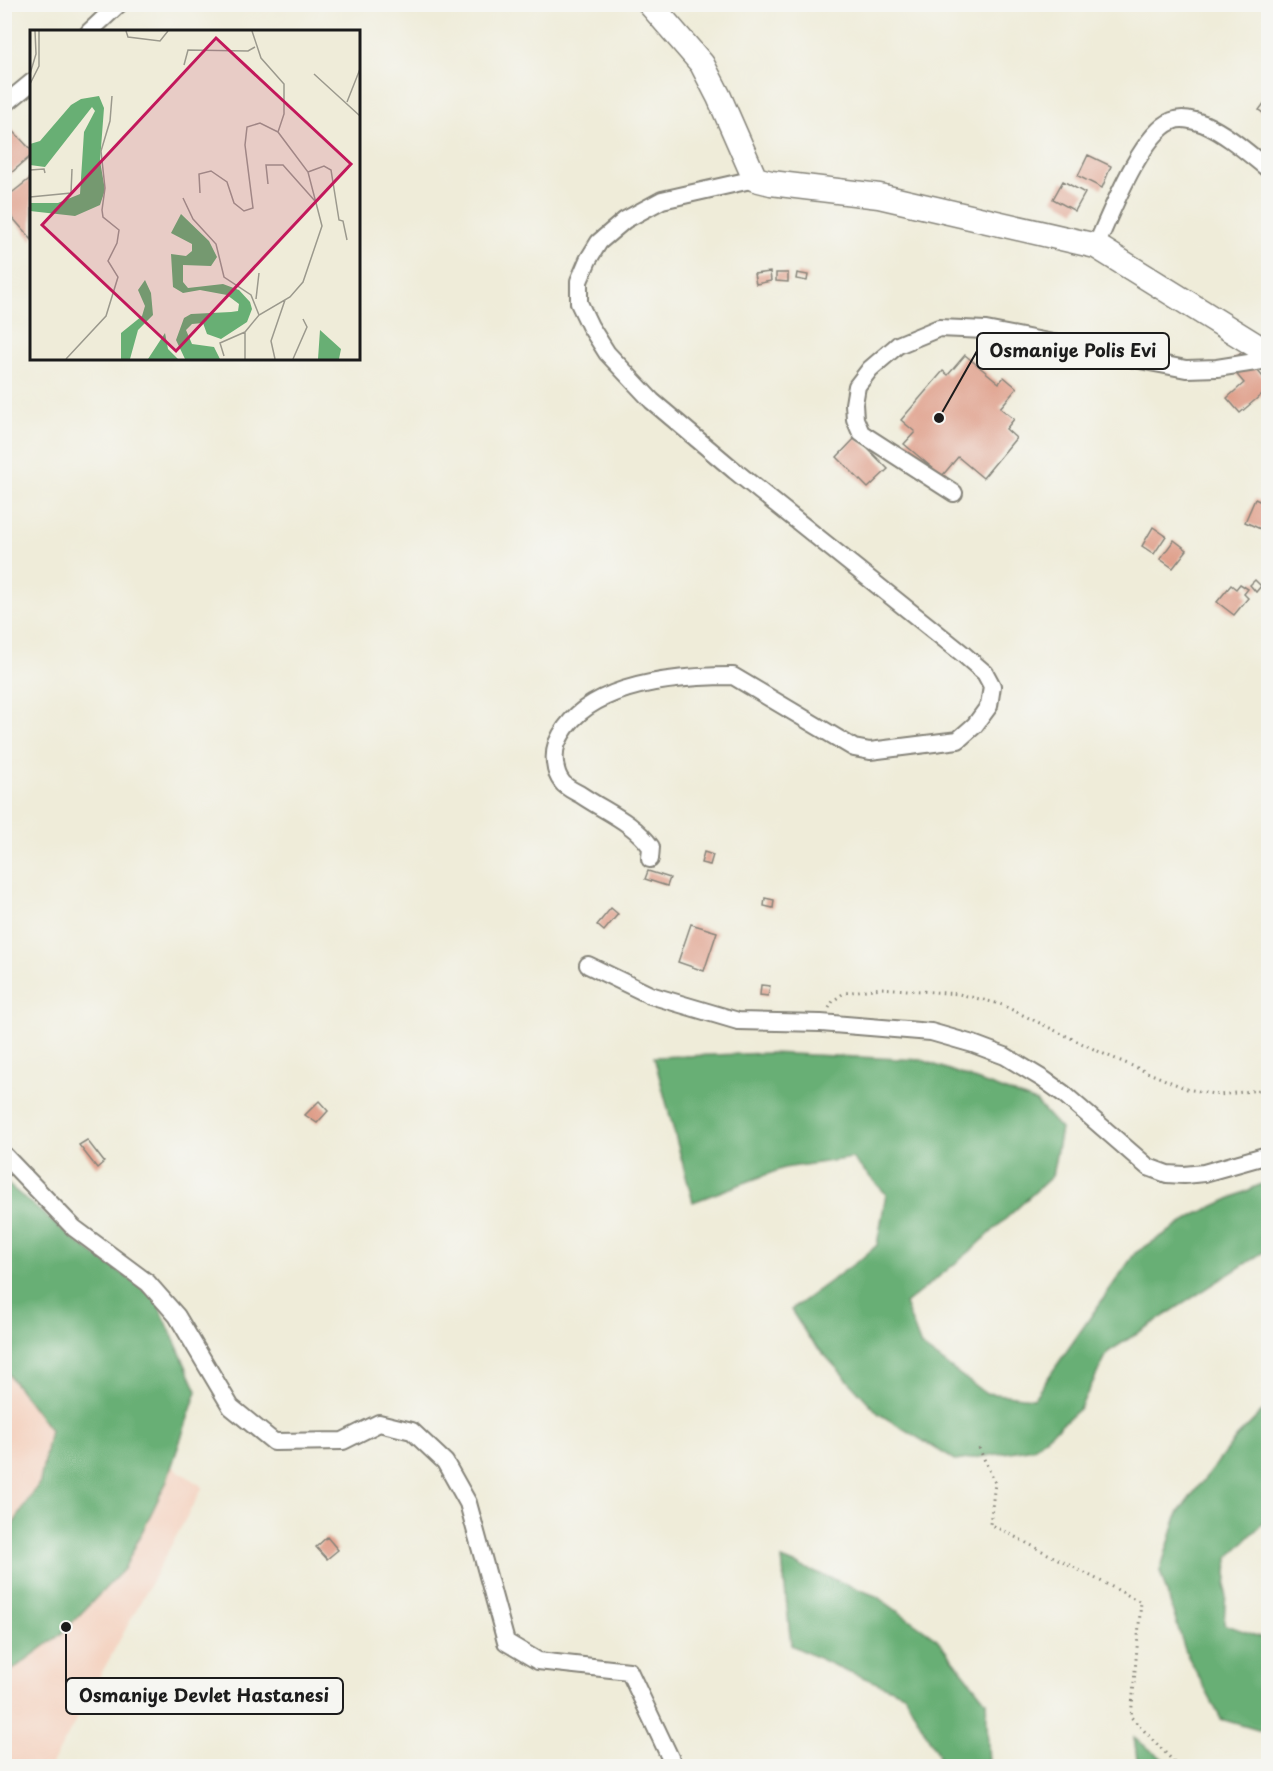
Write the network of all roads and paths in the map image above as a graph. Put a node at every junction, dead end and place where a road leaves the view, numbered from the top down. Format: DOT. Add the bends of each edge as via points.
graph roads {
  1 [pos="119,4"];
  2 [pos="650,4"];
  3 [pos="90,30"];
  4 [pos="30,84"];
  5 [pos="4,105"];
  6 [pos="1269,168"];
  7 [pos="755,180"];
  8 [pos="1096,246"];
  9 [pos="1269,353"];
  10 [pos="1269,360"];
  11 [pos="954,493"];
  12 [pos="650,859"];
  13 [pos="588,965"];
  14 [pos="820,1023"];
  15 [pos="1269,1089"];
  16 [pos="4,1155"];
  17 [pos="1269,1155"];
  18 [pos="979,1448"];
  19 [pos="674,1767"];
  20 [pos="1178,1767"];
  1 -- 3 [label="street"];
  2 -- 7 [label="street" via="702,64"];
  4 -- 5 [label="street"];
  6 -- 8 [label="street" via="1218,130 1188,119 1172,121 1144,148"];
  7 -- 8 [label="street" via="879,196"];
  7 -- 12 [label="street" via="662,200 625,220 599,242 588,260 579,281 579,303 607,353 652,401 963,654 985,673 993,686 988,706 958,740 870,751 854,748 732,676 645,684 603,697 563,730 555,749 555,767 562,783 641,834 651,847"];
  8 -- 9 [label="street"];
  10 -- 11 [label="street" via="1186,369 986,330 939,328 898,345 857,386 855,419 861,433"];
  13 -- 14 [label="street" via="650,995 738,1021"];
  14 -- 15 [label="path" via="833,1001 844,993 881,988 959,994 1000,1004 1187,1089 1219,1095"];
  14 -- 17 [label="street" via="931,1032 1005,1056 1064,1094 1148,1167 1167,1174 1204,1173"];
  16 -- 19 [label="street" via="74,1228 148,1283 177,1316 231,1407 274,1442 343,1441 379,1423 412,1431 445,1462 468,1503 506,1642 538,1661 629,1671"];
  18 -- 20 [label="path" via="995,1483 990,1524 1141,1602 1131,1717"];
}
